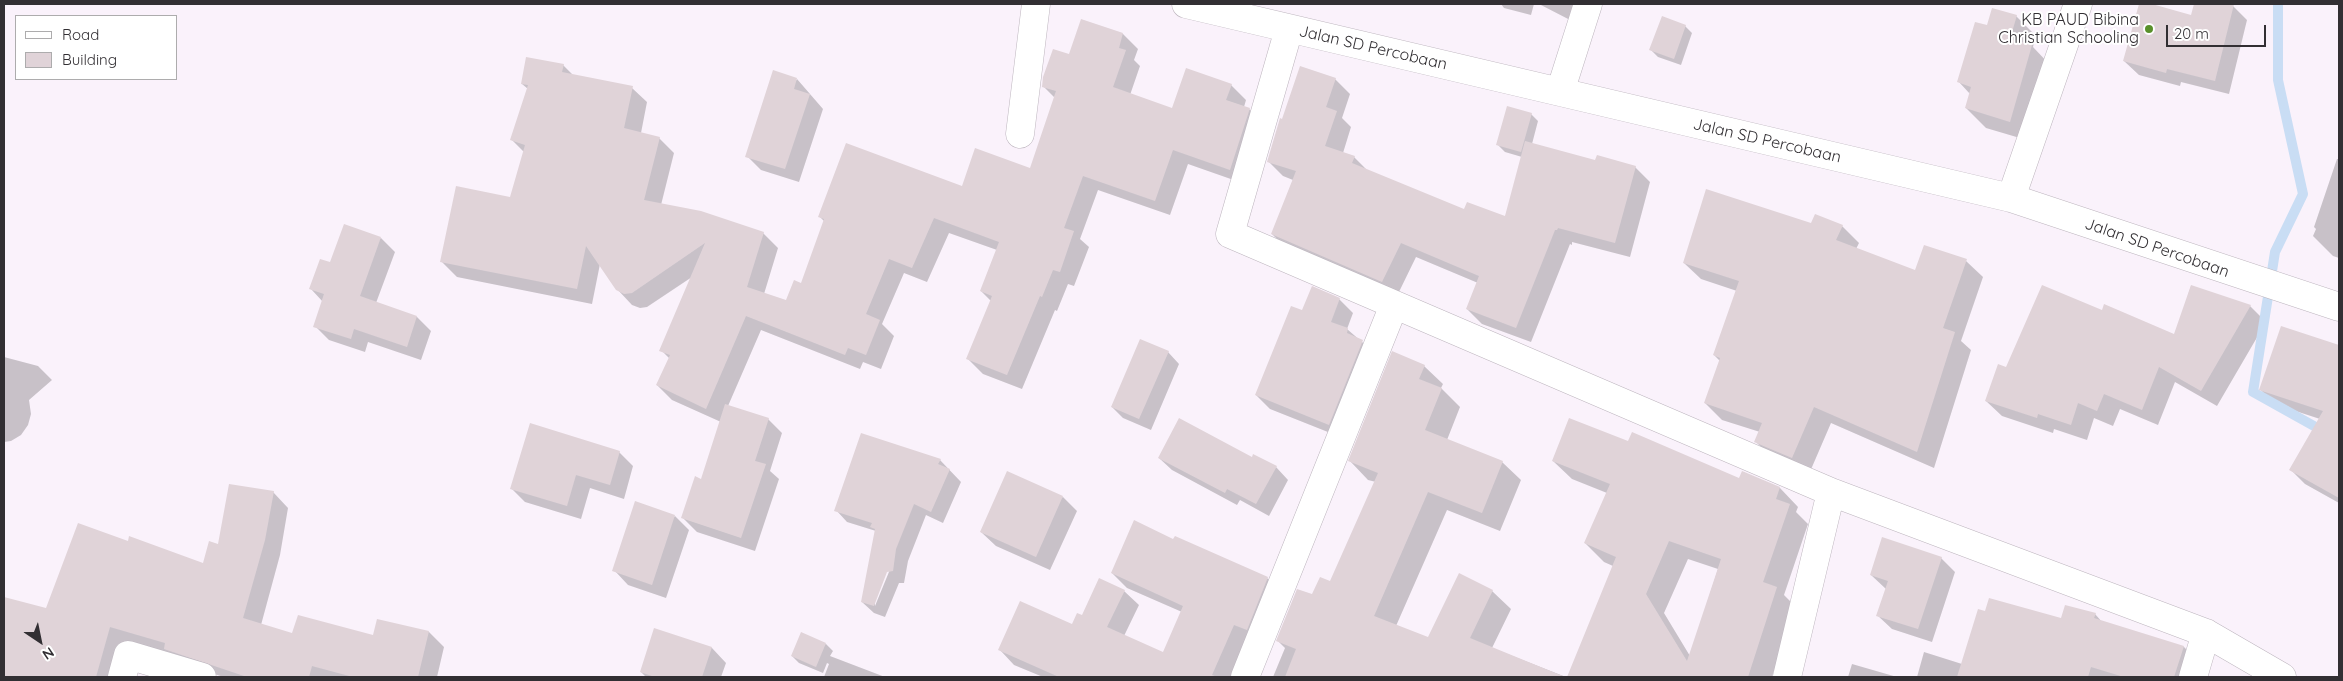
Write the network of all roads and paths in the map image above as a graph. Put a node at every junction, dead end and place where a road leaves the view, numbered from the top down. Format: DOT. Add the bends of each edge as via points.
graph roads {
  1 [pos="1036,4"];
  2 [pos="1186,4"];
  3 [pos="1588,4"];
  4 [pos="2078,4"];
  5 [pos="1289,29"];
  6 [pos="1560,92"];
  7 [pos="1020,134"];
  8 [pos="2011,198"];
  9 [pos="1394,305"];
  10 [pos="2339,308"];
  11 [pos="1831,492"];
  12 [pos="2206,633"];
  13 [pos="122,677"];
  14 [pos="202,677"];
  15 [pos="1245,677"];
  16 [pos="1787,677"];
  17 [pos="2192,677"];
  18 [pos="2282,677"];
  1 -- 7 [label="street"];
  2 -- 5 [label="street, Jalan SD Percobaan"];
  3 -- 6 [label="street"];
  4 -- 8 [label="street"];
  5 -- 6 [label="street, Jalan SD Percobaan"];
  5 -- 9 [label="street" via="1230,234"];
  6 -- 8 [label="street, Jalan SD Percobaan"];
  8 -- 10 [label="street, Jalan SD Percobaan"];
  9 -- 11 [label="street"];
  9 -- 15 [label="street"];
  11 -- 12 [label="street"];
  11 -- 16 [label="street"];
  12 -- 17 [label="street"];
  12 -- 18 [label="street"];
  13 -- 14 [label="street" via="128,655"];
}
